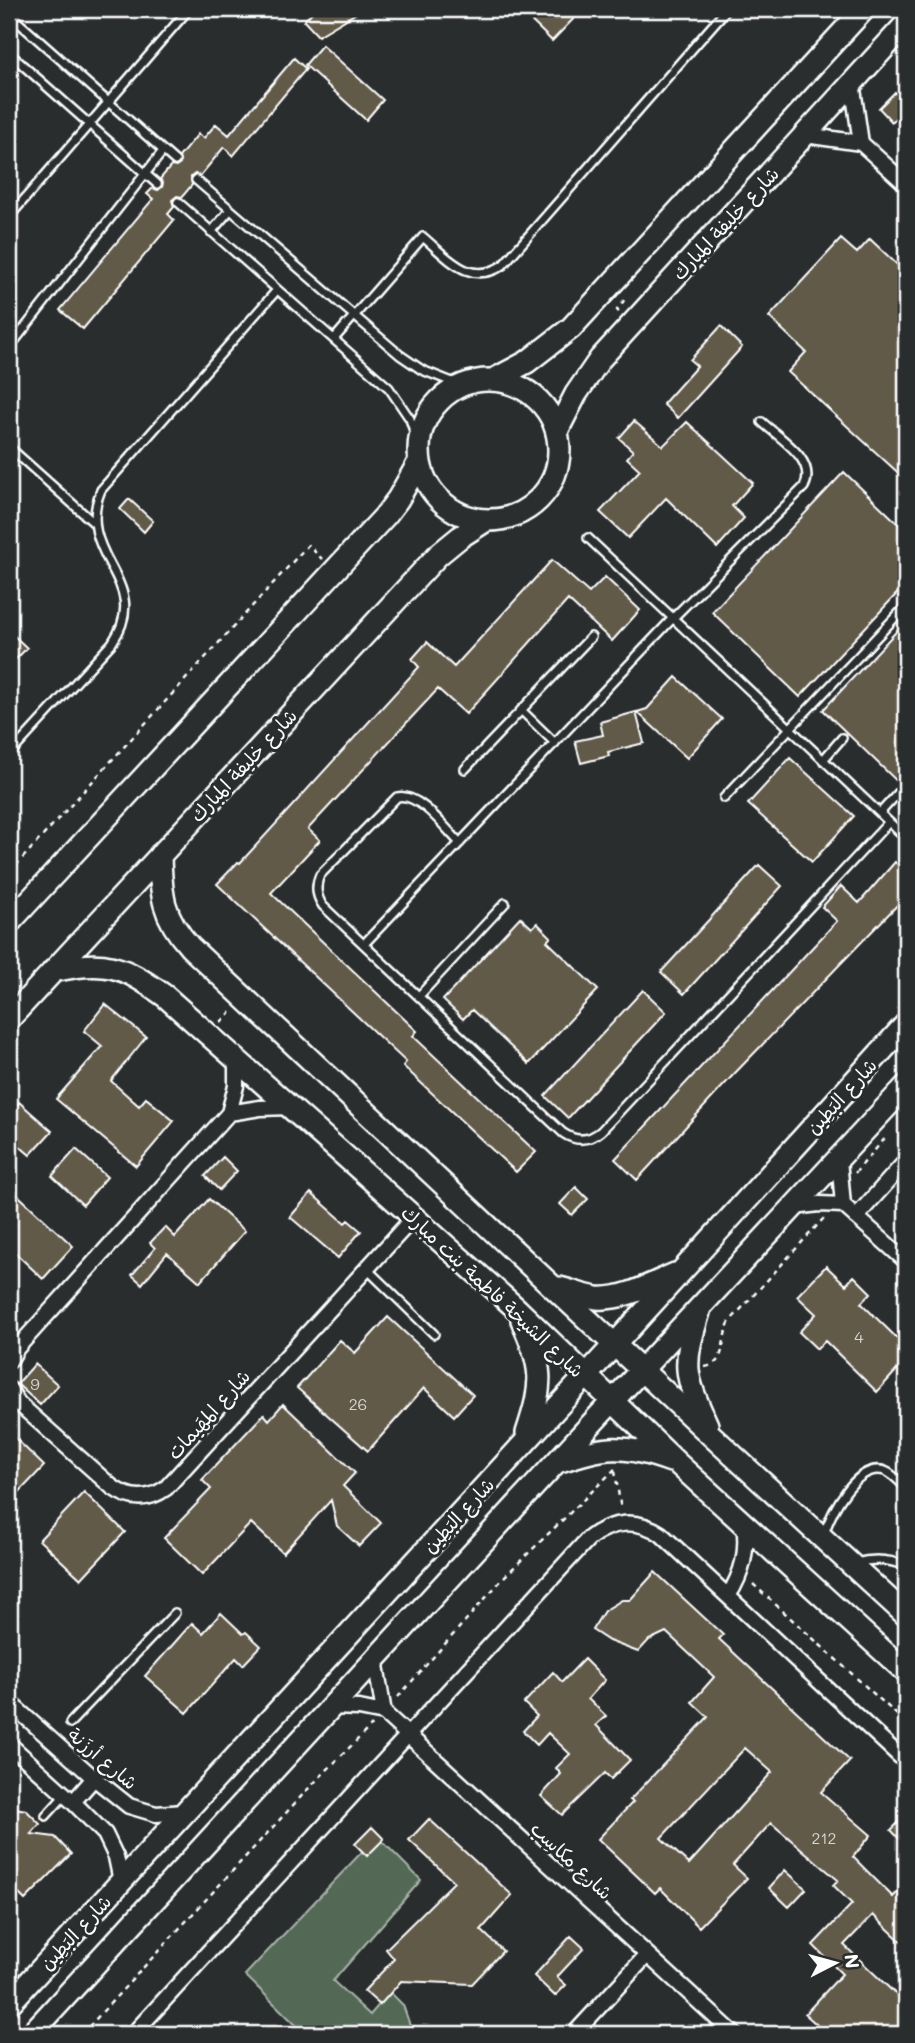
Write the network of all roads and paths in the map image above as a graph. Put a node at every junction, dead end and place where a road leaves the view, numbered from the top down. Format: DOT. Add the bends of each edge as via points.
graph roads {
  1 [pos="189,9"];
  2 [pos="727,9"];
  3 [pos="858,11"];
  4 [pos="9,14"];
  5 [pos="906,24"];
  6 [pos="9,53"];
  7 [pos="852,82"];
  8 [pos="109,103"];
  9 [pos="90,125"];
  10 [pos="805,135"];
  11 [pos="861,143"];
  12 [pos="163,151"];
  13 [pos="176,161"];
  14 [pos="145,174"];
  15 [pos="196,180"];
  16 [pos="157,184"];
  17 [pos="906,184"];
  18 [pos="178,202"];
  19 [pos="230,210"];
  20 [pos="9,217"];
  21 [pos="211,232"];
  22 [pos="610,286"];
  23 [pos="277,290"];
  24 [pos="354,316"];
  25 [pos="632,323"];
  26 [pos="334,339"];
  27 [pos="9,348"];
  28 [pos="495,379"];
  29 [pos="460,385"];
  30 [pos="762,422"];
  31 [pos="557,431"];
  32 [pos="9,447"];
  33 [pos="419,452"];
  34 [pos="485,521"];
  35 [pos="94,523"];
  36 [pos="588,538"];
  37 [pos="334,570"];
  38 [pos="906,606"];
  39 [pos="673,618"];
  40 [pos="591,637"];
  41 [pos="521,710"];
  42 [pos="791,729"];
  43 [pos="842,738"];
  44 [pos="555,743"];
  45 [pos="9,755"];
  46 [pos="823,760"];
  47 [pos="465,769"];
  48 [pos="901,790"];
  49 [pos="724,798"];
  50 [pos="880,813"];
  51 [pos="889,822"];
  52 [pos="906,838"];
  53 [pos="460,843"];
  54 [pos="160,855"];
  55 [pos="9,873"];
  56 [pos="505,903"];
  57 [pos="9,923"];
  58 [pos="364,944"];
  59 [pos="53,971"];
  60 [pos="419,996"];
  61 [pos="245,998"];
  62 [pos="9,1018"];
  63 [pos="906,1024"];
  64 [pos="208,1034"];
  65 [pos="236,1058"];
  66 [pos="906,1086"];
  67 [pos="291,1107"];
  68 [pos="229,1114"];
  69 [pos="892,1130"];
  70 [pos="839,1159"];
  71 [pos="906,1161"];
  72 [pos="855,1174"];
  73 [pos="843,1205"];
  74 [pos="793,1207"];
  75 [pos="414,1217"];
  76 [pos="856,1217"];
  77 [pos="906,1261"];
  78 [pos="906,1266"];
  79 [pos="367,1269"];
  80 [pos="684,1270"];
  81 [pos="906,1276"];
  82 [pos="554,1286"];
  83 [pos="701,1307"];
  84 [pos="517,1309"];
  85 [pos="434,1334"];
  86 [pos="615,1343"];
  87 [pos="9,1362"];
  88 [pos="698,1367"];
  89 [pos="642,1369"];
  90 [pos="585,1376"];
  91 [pos="9,1389"];
  92 [pos="612,1401"];
  93 [pos="712,1436"];
  94 [pos="523,1444"];
  95 [pos="614,1458"];
  96 [pos="555,1463"];
  97 [pos="677,1463"];
  98 [pos="615,1469"];
  99 [pos="906,1488"];
  100 [pos="622,1523"];
  101 [pos="744,1524"];
  102 [pos="823,1538"];
  103 [pos="852,1564"];
  104 [pos="906,1566"];
  105 [pos="748,1580"];
  106 [pos="728,1596"];
  107 [pos="175,1613"];
  108 [pos="906,1615"];
  109 [pos="375,1659"];
  110 [pos="906,1672"];
  111 [pos="9,1702"];
  112 [pos="331,1707"];
  113 [pos="384,1713"];
  114 [pos="70,1723"];
  115 [pos="906,1723"];
  116 [pos="408,1735"];
  117 [pos="9,1744"];
  118 [pos="906,1762"];
  119 [pos="94,1778"];
  120 [pos="69,1798"];
  121 [pos="185,1812"];
  122 [pos="46,1816"];
  123 [pos="121,1881"];
  124 [pos="647,1955"];
  125 [pos="9,2004"];
  126 [pos="31,2034"];
  127 [pos="82,2034"];
  128 [pos="133,2034"];
  129 [pos="574,2034"];
  130 [pos="734,2034"];
  1 -- 8 [label="lane"];
  2 -- 24 [label="lane" via="503,265 481,274 466,271 423,237"];
  3 -- 22 [label="main road"];
  4 -- 8 [label="lane"];
  5 -- 7 [label="main road, شارع خليفة المبارك"];
  6 -- 9 [label="lane"];
  7 -- 10 [label="main road, شارع خليفة المبارك"];
  7 -- 11 [label="street"];
  8 -- 9 [label="lane"];
  8 -- 12 [label="lane"];
  9 -- 14 [label="lane"];
  9 -- 20 [label="lane"];
  10 -- 11 [label="street"];
  10 -- 25 [label="main road, شارع خليفة المبارك"];
  11 -- 17 [label="street"];
  12 -- 13 [label="lane"];
  12 -- 14 [label="lane"];
  14 -- 16 [label="lane"];
  14 -- 27 [label="lane"];
  15 -- 19 [label="lane"];
  18 -- 21 [label="lane"];
  19 -- 21 [label="lane"];
  19 -- 24 [label="lane"];
  21 -- 23 [label="lane"];
  22 -- 25 [label="path" via="626,300 617,310"];
  22 -- 28 [label="main road" via="558,340"];
  23 -- 26 [label="lane"];
  23 -- 35 [label="lane" via="108,481 97,500"];
  24 -- 26 [label="lane"];
  24 -- 29 [label="lane" via="411,363"];
  25 -- 31 [label="main road, شارع خليفة المبارك" via="588,376"];
  26 -- 33 [label="lane" via="389,388 410,419"];
  28 -- 29 [label="main road"];
  28 -- 31 [label="main road" via="527,390 550,415"];
  29 -- 33 [label="main road" via="431,409"];
  30 -- 39 [label="lane" via="805,463 807,481"];
  31 -- 34 [label="main road" via="558,465 544,495 517,515"];
  32 -- 35 [label="lane"];
  33 -- 34 [label="main road" via="431,491 442,503 454,513"];
  33 -- 37 [label="main road" via="398,499"];
  34 -- 54 [label="main road, شارع خليفة المبارك" via="438,555"];
  35 -- 45 [label="lane" via="100,547 124,595 121,625 112,643"];
  36 -- 39 [label="lane"];
  37 -- 55 [label="path" via="308,545"];
  37 -- 57 [label="main road"];
  38 -- 42 [label="lane"];
  39 -- 42 [label="lane"];
  39 -- 44 [label="lane"];
  40 -- 41 [label="lane"];
  41 -- 44 [label="lane"];
  41 -- 47 [label="lane"];
  42 -- 46 [label="lane"];
  42 -- 49 [label="lane"];
  43 -- 46 [label="lane"];
  44 -- 53 [label="lane"];
  46 -- 50 [label="lane"];
  48 -- 50 [label="lane"];
  50 -- 51 [label="lane"];
  51 -- 52 [label="lane"];
  51 -- 60 [label="lane" via="601,1131 589,1138 575,1139 563,1133"];
  53 -- 58 [label="lane"];
  53 -- 58 [label="lane" via="417,800 402,796 392,800 320,875 317,894 323,906"];
  54 -- 59 [label="main road, شارع خليفة المبارك"];
  54 -- 61 [label="main road" via="162,897 172,924"];
  56 -- 60 [label="lane"];
  58 -- 60 [label="lane"];
  59 -- 62 [label="main road, شارع خليفة المبارك"];
  59 -- 64 [label="main road, شارع الشيخة فاطمة بنت مبارك" via="94,964 121,969 165,996"];
  61 -- 64 [label="path"];
  61 -- 82 [label="main road"];
  63 -- 80 [label="main road, شارع البَطِين"];
  64 -- 65 [label="main road, شارع الشيخة فاطمة بنت مبارك"];
  65 -- 67 [label="main road, شارع الشيخة فاطمة بنت مبارك"];
  65 -- 68 [label="street"];
  66 -- 70 [label="main road, شارع البَطِين"];
  67 -- 68 [label="street"];
  67 -- 75 [label="main road, شارع الشيخة فاطمة بنت مبارك"];
  68 -- 87 [label="street"];
  69 -- 72 [label="path"];
  70 -- 73 [label="street"];
  70 -- 74 [label="main road, شارع البَطِين"];
  71 -- 76 [label="street"];
  73 -- 74 [label="street"];
  73 -- 76 [label="street"];
  73 -- 88 [label="path" via="826,1215 731,1320 716,1364"];
  74 -- 83 [label="main road, شارع البَطِين"];
  75 -- 79 [label="street, شارع المهَيمات"];
  75 -- 84 [label="main road, شارع الشيخة فاطمة بنت مبارك"];
  76 -- 77 [label="street"];
  78 -- 81 [label="street"];
  79 -- 85 [label="lane"];
  79 -- 91 [label="street, شارع المهَيمات" via="166,1488 152,1496 126,1496 112,1487 18,1403"];
  80 -- 82 [label="main road" via="609,1298"];
  80 -- 86 [label="main road, شارع البَطِين"];
  82 -- 86 [label="main road"];
  83 -- 89 [label="main road, شارع البَطِين"];
  83 -- 93 [label="main road" via="687,1369 691,1390"];
  84 -- 90 [label="main road, شارع الشيخة فاطمة بنت مبارك"];
  84 -- 94 [label="main road" via="540,1377"];
  86 -- 89 [label="main road"];
  86 -- 90 [label="main road, شارع البَطِين"];
  89 -- 92 [label="main road, شارع البَطِين"];
  89 -- 93 [label="main road"];
  90 -- 92 [label="main road, شارع الشيخة فاطمة بنت مبارك"];
  90 -- 94 [label="main road, شارع البَطِين"];
  92 -- 96 [label="main road, شارع البَطِين"];
  92 -- 97 [label="main road, شارع الشيخة فاطمة بنت مبارك"];
  93 -- 102 [label="main road"];
  94 -- 121 [label="main road, شارع البَطِين"];
  95 -- 98 [label="path"];
  96 -- 97 [label="main road" via="614,1447"];
  96 -- 109 [label="main road, شارع البَطِين"];
  97 -- 101 [label="main road, شارع الشيخة فاطمة بنت مبارك"];
  98 -- 100 [label="path"];
  98 -- 113 [label="path" via="505,1576"];
  99 -- 102 [label="lane" via="883,1471 865,1474 836,1506"];
  100 -- 106 [label="street" via="643,1525 661,1534"];
  100 -- 116 [label="street" via="588,1539"];
  101 -- 106 [label="street" via="744,1562"];
  101 -- 110 [label="main road, شارع الشيخة فاطمة بنت مبارك"];
  102 -- 103 [label="main road"];
  103 -- 104 [label="lane" via="876,1559"];
  103 -- 108 [label="main road"];
  105 -- 115 [label="path"];
  106 -- 118 [label="street"];
  107 -- 114 [label="lane"];
  109 -- 112 [label="main road, شارع البَطِين"];
  109 -- 113 [label="street"];
  111 -- 119 [label="street, شارع أرزَنة"];
  112 -- 113 [label="street"];
  112 -- 126 [label="main road, شارع البَطِين"];
  113 -- 116 [label="street, شارع مكاسِب"];
  113 -- 127 [label="path"];
  116 -- 124 [label="street, شارع مكاسِب"];
  116 -- 128 [label="street"];
  117 -- 120 [label="street"];
  119 -- 120 [label="street"];
  119 -- 121 [label="street, شارع أرزَنة" via="142,1812"];
  120 -- 122 [label="lane"];
  120 -- 123 [label="street" via="105,1834"];
  121 -- 123 [label="main road, شارع البَطِين"];
  123 -- 125 [label="main road, شارع البَطِين"];
  124 -- 129 [label="street"];
  124 -- 130 [label="street, شارع مكاسِب"];
}
